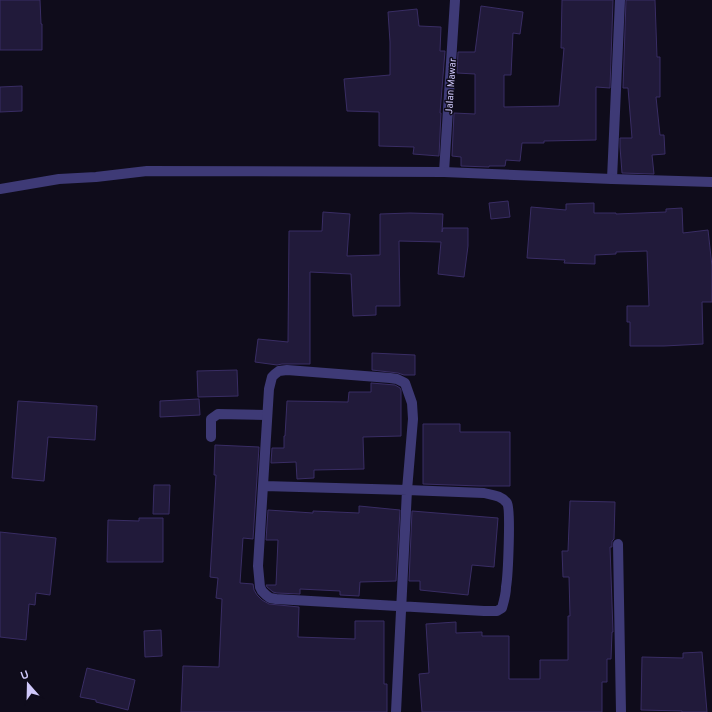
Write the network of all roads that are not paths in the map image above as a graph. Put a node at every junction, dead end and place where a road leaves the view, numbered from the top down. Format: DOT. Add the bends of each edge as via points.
graph roads {
  1 [pos="455,0"];
  2 [pos="620,0"];
  3 [pos="444,172"];
  4 [pos="612,179"];
  5 [pos="712,182"];
  6 [pos="0,189"];
  7 [pos="267,415"];
  8 [pos="211,437"];
  9 [pos="264,486"];
  10 [pos="407,490"];
  11 [pos="618,544"];
  12 [pos="401,606"];
  13 [pos="396,712"];
  14 [pos="621,712"];
  1 -- 3 [label="street, Jalan Mawar"];
  2 -- 4 [label="street"];
  3 -- 4 [label="street"];
  3 -- 6 [label="street" via="147,172 59,179"];
  4 -- 5 [label="street"];
  7 -- 8 [label="street" via="218,414 211,419"];
  7 -- 9 [label="street"];
  7 -- 10 [label="street" via="272,377 279,371 390,378 405,383 412,402 413,419"];
  9 -- 10 [label="street"];
  9 -- 12 [label="street" via="258,566 260,587 266,595 276,599"];
  10 -- 12 [label="street"];
  10 -- 12 [label="street" via="484,493 497,496 506,502 509,518 507,585 502,608 497,611"];
  11 -- 14 [label="street"];
  12 -- 13 [label="street"];
}
